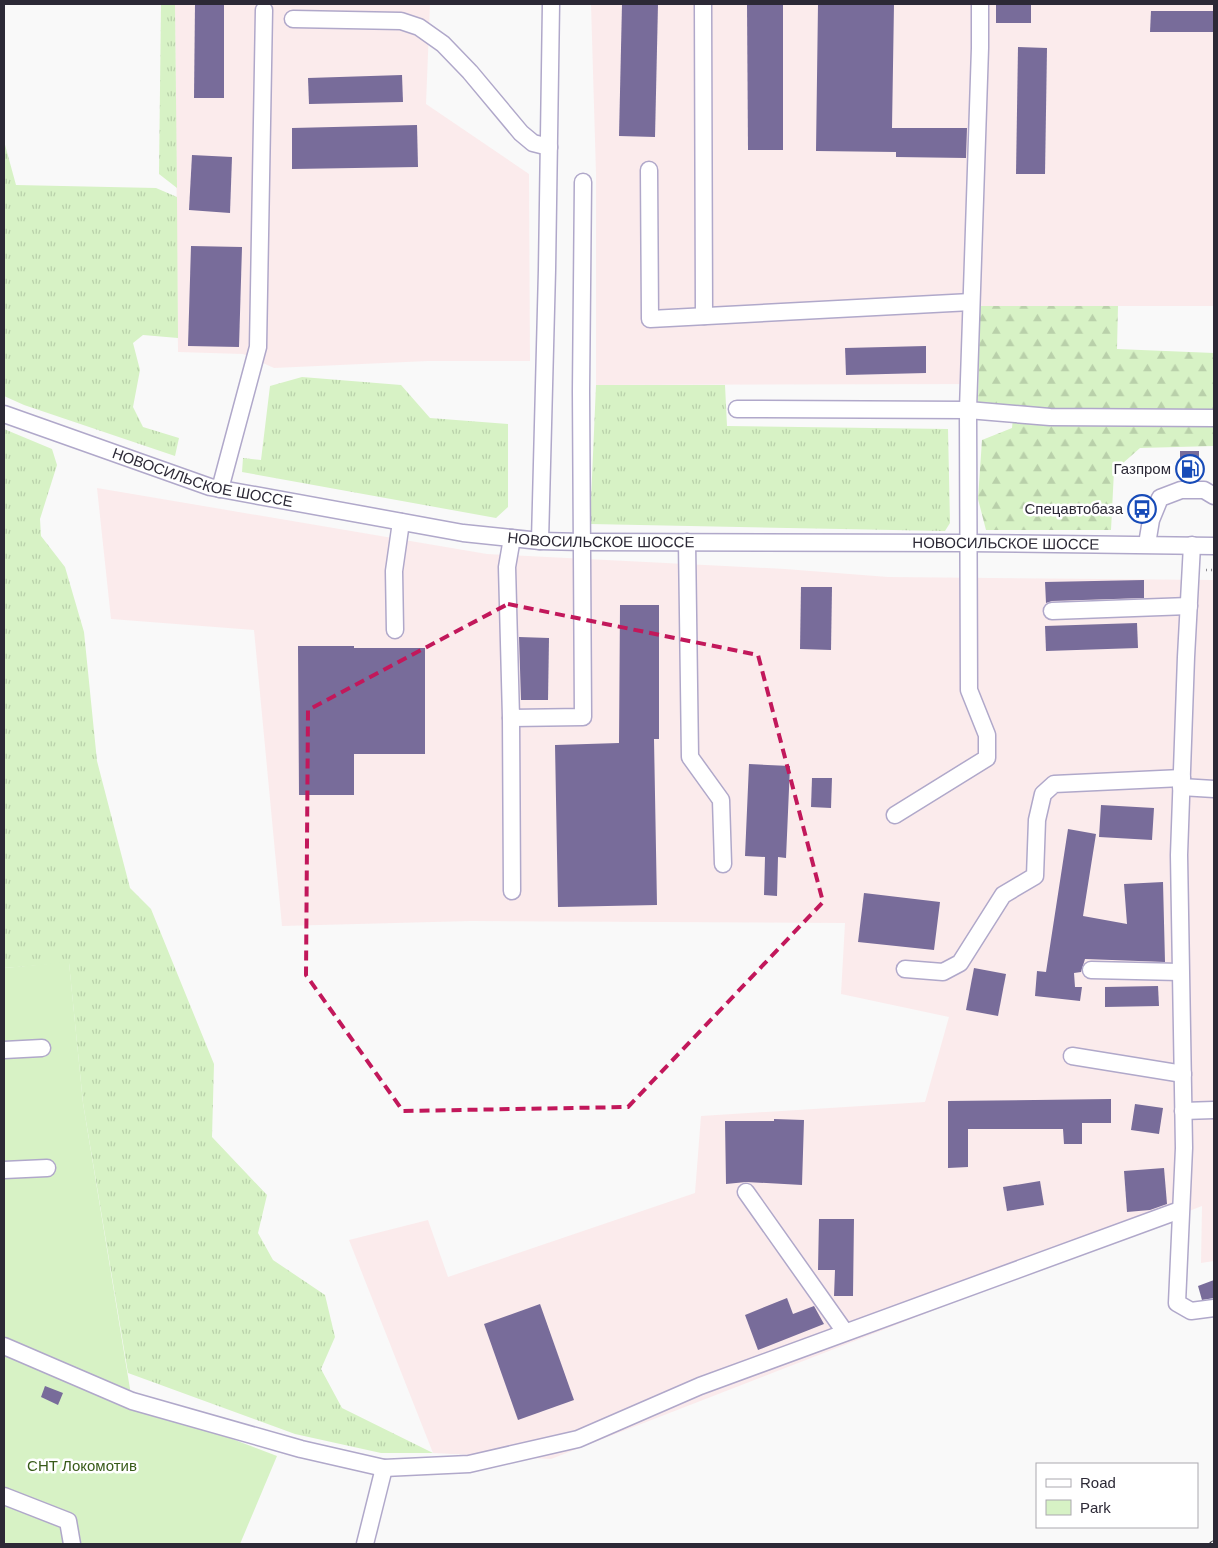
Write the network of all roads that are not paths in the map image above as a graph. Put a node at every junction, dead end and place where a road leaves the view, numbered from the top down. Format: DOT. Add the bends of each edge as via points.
graph roads {
  1 [pos="551,4"];
  2 [pos="703,4"];
  3 [pos="980,4"];
  4 [pos="264,10"];
  5 [pos="293,18"];
  6 [pos="549,147"];
  7 [pos="649,170"];
  8 [pos="583,182"];
  9 [pos="971,302"];
  10 [pos="704,316"];
  11 [pos="737,409"];
  12 [pos="968,410"];
  13 [pos="4,414"];
  14 [pos="1214,418"];
  15 [pos="220,489"];
  16 [pos="1214,496"];
  17 [pos="401,522"];
  18 [pos="512,538"];
  19 [pos="540,541"];
  20 [pos="582,542"];
  21 [pos="687,542"];
  22 [pos="968,543"];
  23 [pos="1147,544"];
  24 [pos="1192,545"];
  25 [pos="1214,546"];
  26 [pos="1188,606"];
  27 [pos="1052,611"];
  28 [pos="396,630"];
  29 [pos="511,718"];
  30 [pos="1182,783"];
  31 [pos="1214,789"];
  32 [pos="895,815"];
  33 [pos="723,864"];
  34 [pos="512,892"];
  35 [pos="905,969"];
  36 [pos="1091,970"];
  37 [pos="1180,972"];
  38 [pos="42,1048"];
  39 [pos="4,1050"];
  40 [pos="1072,1056"];
  41 [pos="1183,1074"];
  42 [pos="1214,1110"];
  43 [pos="1183,1111"];
  44 [pos="47,1168"];
  45 [pos="4,1170"];
  46 [pos="746,1192"];
  47 [pos="1180,1210"];
  48 [pos="1214,1308"];
  49 [pos="845,1332"];
  50 [pos="4,1346"];
  51 [pos="384,1468"];
  52 [pos="4,1496"];
  53 [pos="72,1544"];
  54 [pos="365,1544"];
  1 -- 6 [label="street"];
  2 -- 10 [label="street"];
  3 -- 9 [label="street"];
  4 -- 15 [label="street" via="258,347"];
  5 -- 6 [label="street" via="401,21 419,27 470,72 521,133 533,143"];
  6 -- 19 [label="street"];
  7 -- 10 [label="street" via="650,319"];
  8 -- 20 [label="street"];
  9 -- 10 [label="street"];
  9 -- 12 [label="street"];
  11 -- 12 [label="street"];
  12 -- 14 [label="street" via="1050,417"];
  12 -- 22 [label="street"];
  13 -- 15 [label="street, НОВОСИЛЬСКОЕ ШОССЕ"];
  15 -- 17 [label="street, НОВОСИЛЬСКОЕ ШОССЕ"];
  16 -- 23 [label="street" via="1204,490 1181,490 1160,498 1150,520"];
  17 -- 18 [label="street, НОВОСИЛЬСКОЕ ШОССЕ"];
  17 -- 28 [label="street" via="394,571"];
  18 -- 19 [label="street, НОВОСИЛЬСКОЕ ШОССЕ"];
  18 -- 29 [label="street" via="507,567"];
  19 -- 20 [label="street, НОВОСИЛЬСКОЕ ШОССЕ"];
  20 -- 21 [label="street, НОВОСИЛЬСКОЕ ШОССЕ"];
  20 -- 29 [label="street" via="583,716"];
  21 -- 22 [label="street, НОВОСИЛЬСКОЕ ШОССЕ"];
  21 -- 33 [label="street" via="690,757 721,800"];
  22 -- 23 [label="street, НОВОСИЛЬСКОЕ ШОССЕ"];
  22 -- 32 [label="street" via="969,690 987,735 987,758"];
  23 -- 24 [label="street, НОВОСИЛЬСКОЕ ШОССЕ"];
  24 -- 25 [label="street, НОВОСИЛЬСКОЕ ШОССЕ"];
  24 -- 26 [label="street"];
  26 -- 27 [label="street"];
  26 -- 30 [label="street"];
  29 -- 34 [label="street"];
  30 -- 31 [label="street"];
  30 -- 35 [label="street" via="1054,784 1043,794 1036,820 1035,876 1003,895 960,963 943,972"];
  30 -- 37 [label="street"];
  36 -- 37 [label="street"];
  37 -- 41 [label="street"];
  38 -- 39 [label="street"];
  40 -- 41 [label="street"];
  41 -- 43 [label="street"];
  42 -- 43 [label="street"];
  43 -- 47 [label="street"];
  44 -- 45 [label="street"];
  46 -- 49 [label="street"];
  47 -- 48 [label="street" via="1177,1303 1191,1311"];
  47 -- 49 [label="street"];
  49 -- 51 [label="street" via="700,1386 578,1439 469,1464"];
  50 -- 51 [label="street" via="132,1401 301,1449"];
  51 -- 54 [label="street"];
  52 -- 53 [label="street" via="68,1521"];
}
